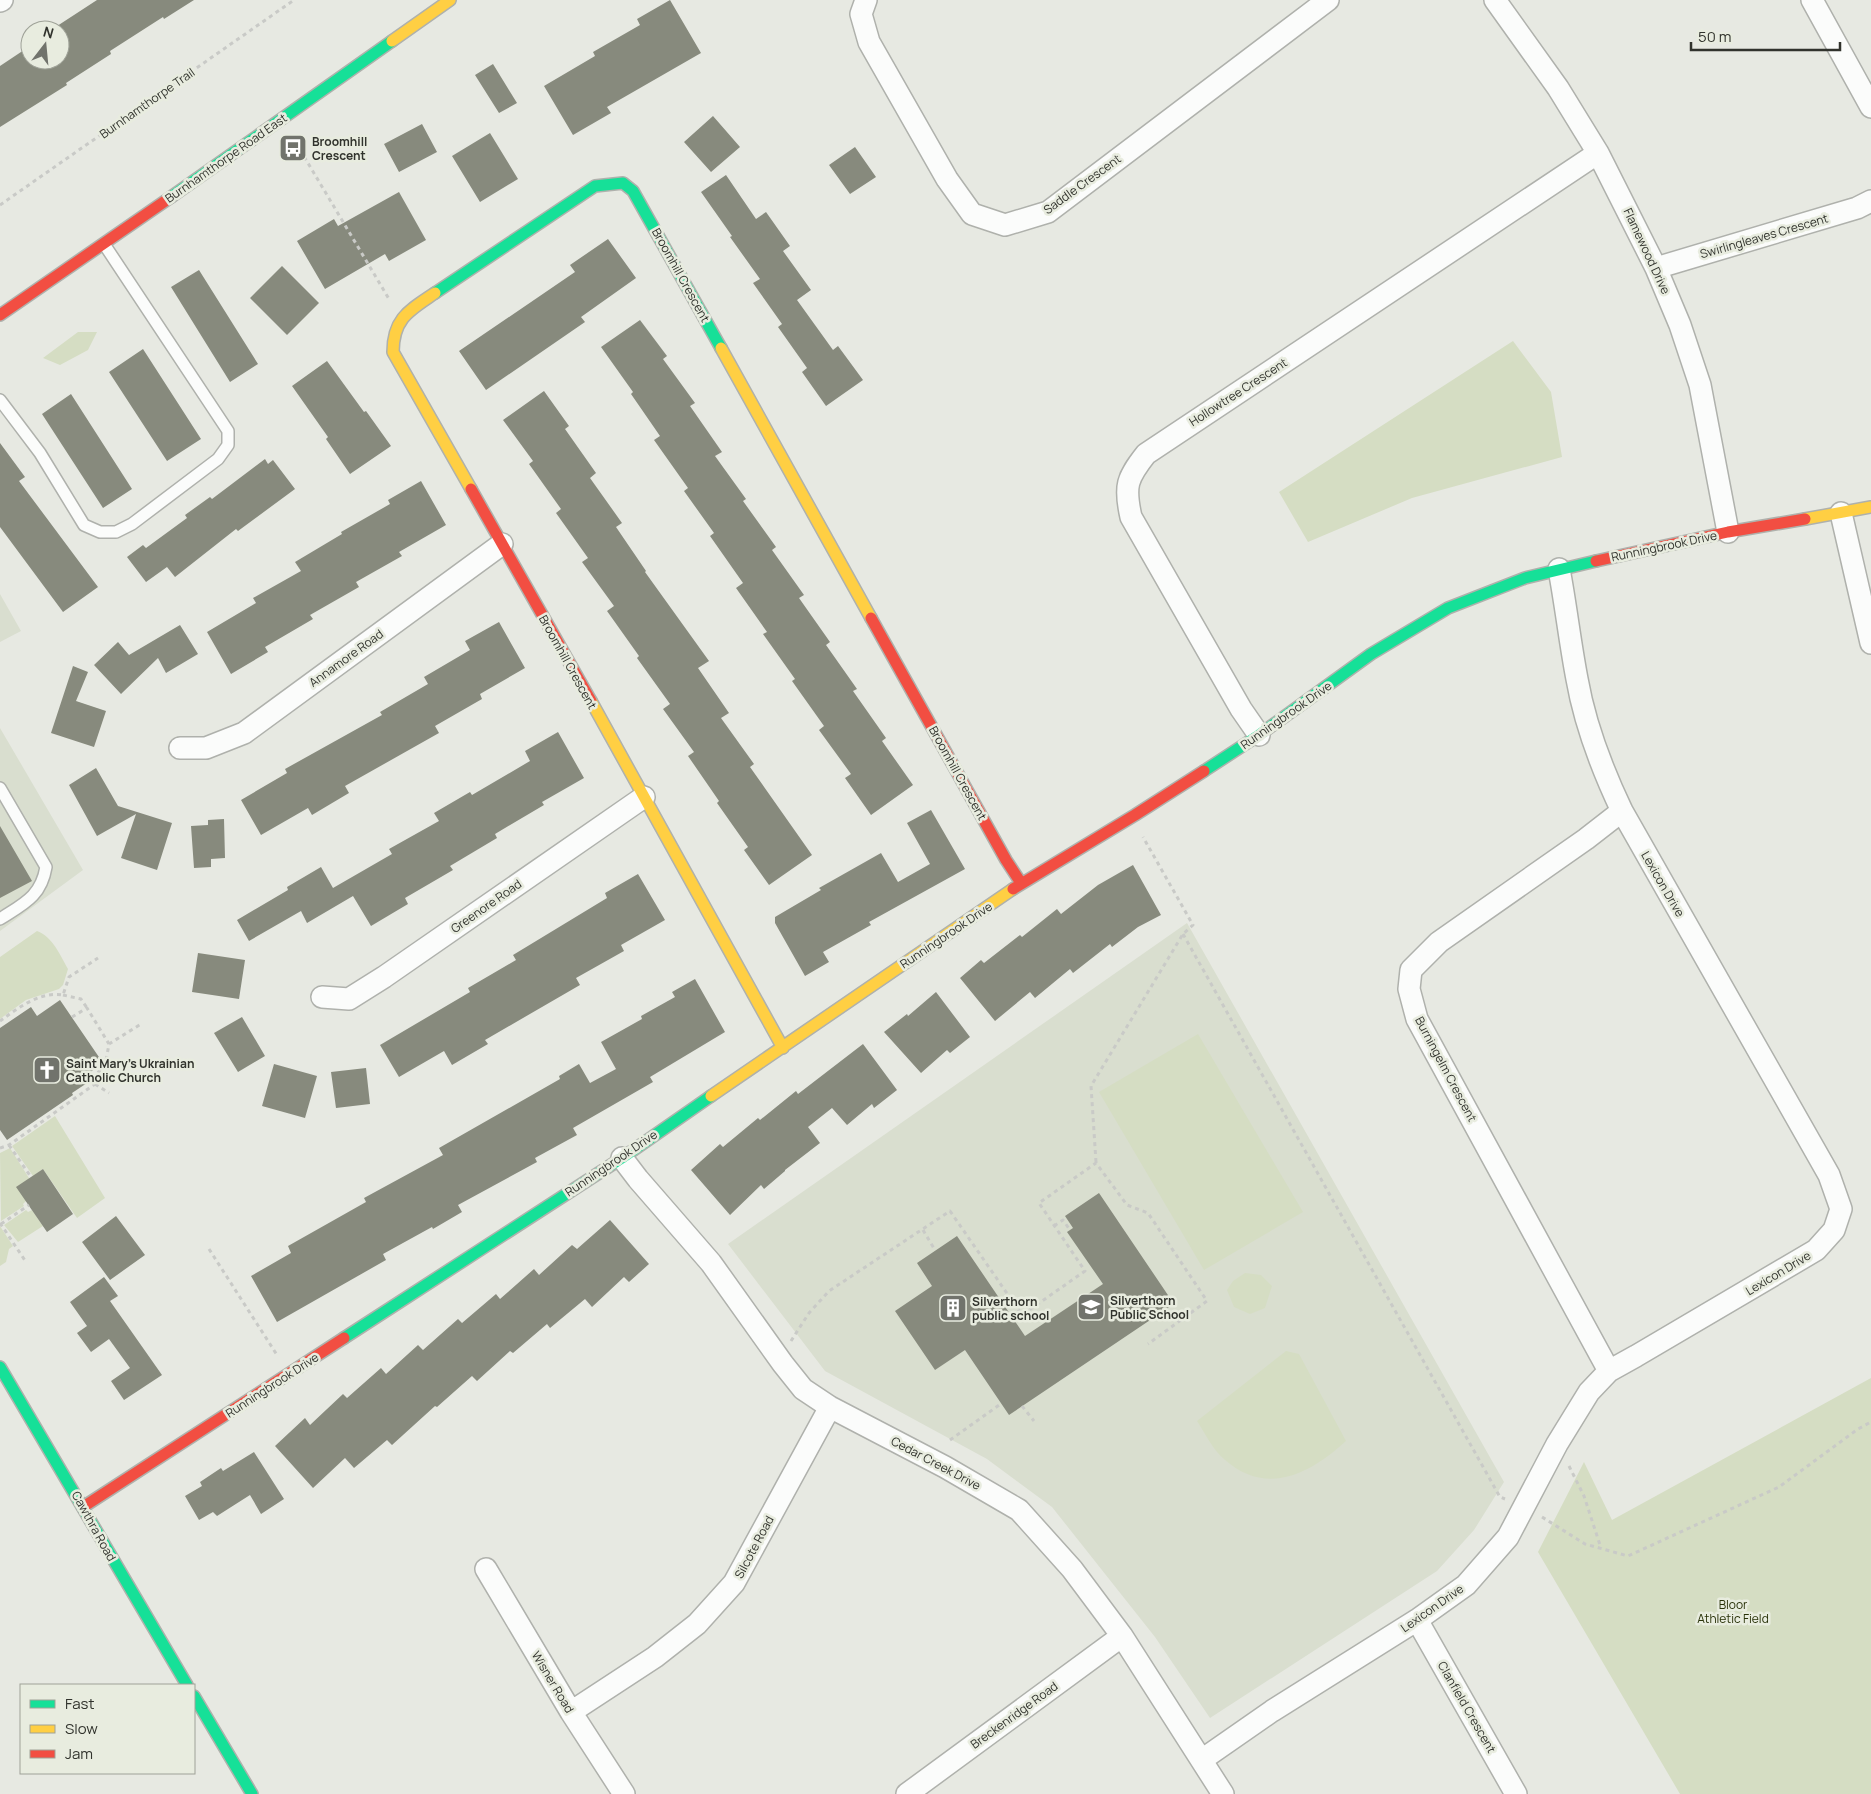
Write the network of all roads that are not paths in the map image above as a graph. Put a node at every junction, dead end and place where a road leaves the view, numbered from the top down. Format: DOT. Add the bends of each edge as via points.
graph roads {
  1 [pos="450,0"];
  2 [pos="866,0"];
  3 [pos="1328,0"];
  4 [pos="1495,0"];
  5 [pos="1812,0"];
  6 [pos="1871,107"];
  7 [pos="1598,153"];
  8 [pos="1871,201"];
  9 [pos="104,244"];
  10 [pos="1656,268"];
  11 [pos="0,315"];
  12 [pos="0,400"];
  13 [pos="1871,507"];
  14 [pos="1841,513"];
  15 [pos="1728,532"];
  16 [pos="502,544"];
  17 [pos="1559,569"];
  18 [pos="1871,643"];
  19 [pos="1259,735"];
  20 [pos="180,748"];
  21 [pos="0,788"];
  22 [pos="644,797"];
  23 [pos="1622,811"];
  24 [pos="1021,883"];
  25 [pos="0,919"];
  26 [pos="322,997"];
  27 [pos="783,1048"];
  28 [pos="622,1158"];
  29 [pos="0,1367"];
  30 [pos="1609,1370"];
  31 [pos="830,1407"];
  32 [pos="83,1507"];
  33 [pos="486,1569"];
  34 [pos="1417,1620"];
  35 [pos="1122,1636"];
  36 [pos="186,1684"];
  37 [pos="195,1698"];
  38 [pos="571,1712"];
  39 [pos="1203,1759"];
  40 [pos="252,1794"];
  41 [pos="624,1794"];
  42 [pos="907,1794"];
  43 [pos="1224,1794"];
  44 [pos="1516,1794"];
  1 -- 9 [label="street, Burnhamthorpe Road East"];
  2 -- 3 [label="street, Saddle Crescent" via="861,14 869,42 947,179 972,214 1005,226 1048,212"];
  4 -- 7 [label="street, Flamewood Drive" via="1558,88"];
  5 -- 6 [label="street"];
  7 -- 10 [label="street, Flamewood Drive"];
  7 -- 19 [label="street, Hollowtree Crescent" via="1146,454 1132,472 1126,496 1131,517"];
  8 -- 10 [label="street, Swirlingleaves Crescent" via="1857,208"];
  9 -- 11 [label="street, Burnhamthorpe Road East"];
  9 -- 12 [label="lane" via="228,431 228,446 218,459 132,524 116,532 100,532 84,525 40,454"];
  10 -- 15 [label="street, Flamewood Drive" via="1700,385"];
  13 -- 14 [label="street, Runningbrook Drive"];
  14 -- 15 [label="street, Runningbrook Drive"];
  14 -- 18 [label="street"];
  15 -- 17 [label="street, Runningbrook Drive"];
  16 -- 20 [label="street, Annamore Road" via="244,733 206,748"];
  16 -- 22 [label="street, Broomhill Crescent"];
  16 -- 24 [label="street, Broomhill Crescent" via="393,352 394,328 402,316 595,186 623,183 633,191 643,207"];
  17 -- 19 [label="street, Runningbrook Drive" via="1525,578 1448,608 1371,654"];
  17 -- 23 [label="street, Lexicon Drive" via="1577,681 1593,742"];
  19 -- 24 [label="street, Runningbrook Drive" via="1135,816"];
  21 -- 25 [label="lane" via="46,867 44,881 33,897"];
  22 -- 26 [label="street, Greenore Road" via="349,999"];
  22 -- 27 [label="street, Broomhill Crescent"];
  23 -- 30 [label="street, Burningelm Crescent" via="1439,942 1411,970 1409,989 1417,1019"];
  23 -- 30 [label="street, Lexicon Drive" via="1829,1175 1841,1209 1834,1230 1816,1250"];
  24 -- 27 [label="street, Runningbrook Drive"];
  27 -- 28 [label="street, Runningbrook Drive"];
  28 -- 31 [label="street, Cedar Creek Drive" via="712,1263 803,1389"];
  28 -- 32 [label="street, Runningbrook Drive"];
  29 -- 32 [label="street, Cawthra Road"];
  30 -- 34 [label="street, Lexicon Drive" via="1589,1392 1557,1444 1508,1537 1466,1585"];
  31 -- 35 [label="street, Cedar Creek Drive" via="1019,1510 1072,1569"];
  31 -- 38 [label="street, Silcote Road" via="734,1583 697,1624"];
  32 -- 36 [label="street, Cawthra Road"];
  33 -- 38 [label="street, Wisner Road"];
  34 -- 39 [label="street, Lexicon Drive"];
  34 -- 44 [label="street, Clanfield Crescent"];
  35 -- 39 [label="street, Cedar Creek Drive"];
  35 -- 42 [label="street, Breckenridge Road"];
  37 -- 40 [label="street"];
  38 -- 41 [label="street, Wisner Road"];
  39 -- 43 [label="street, Cedar Creek Drive"];
}
